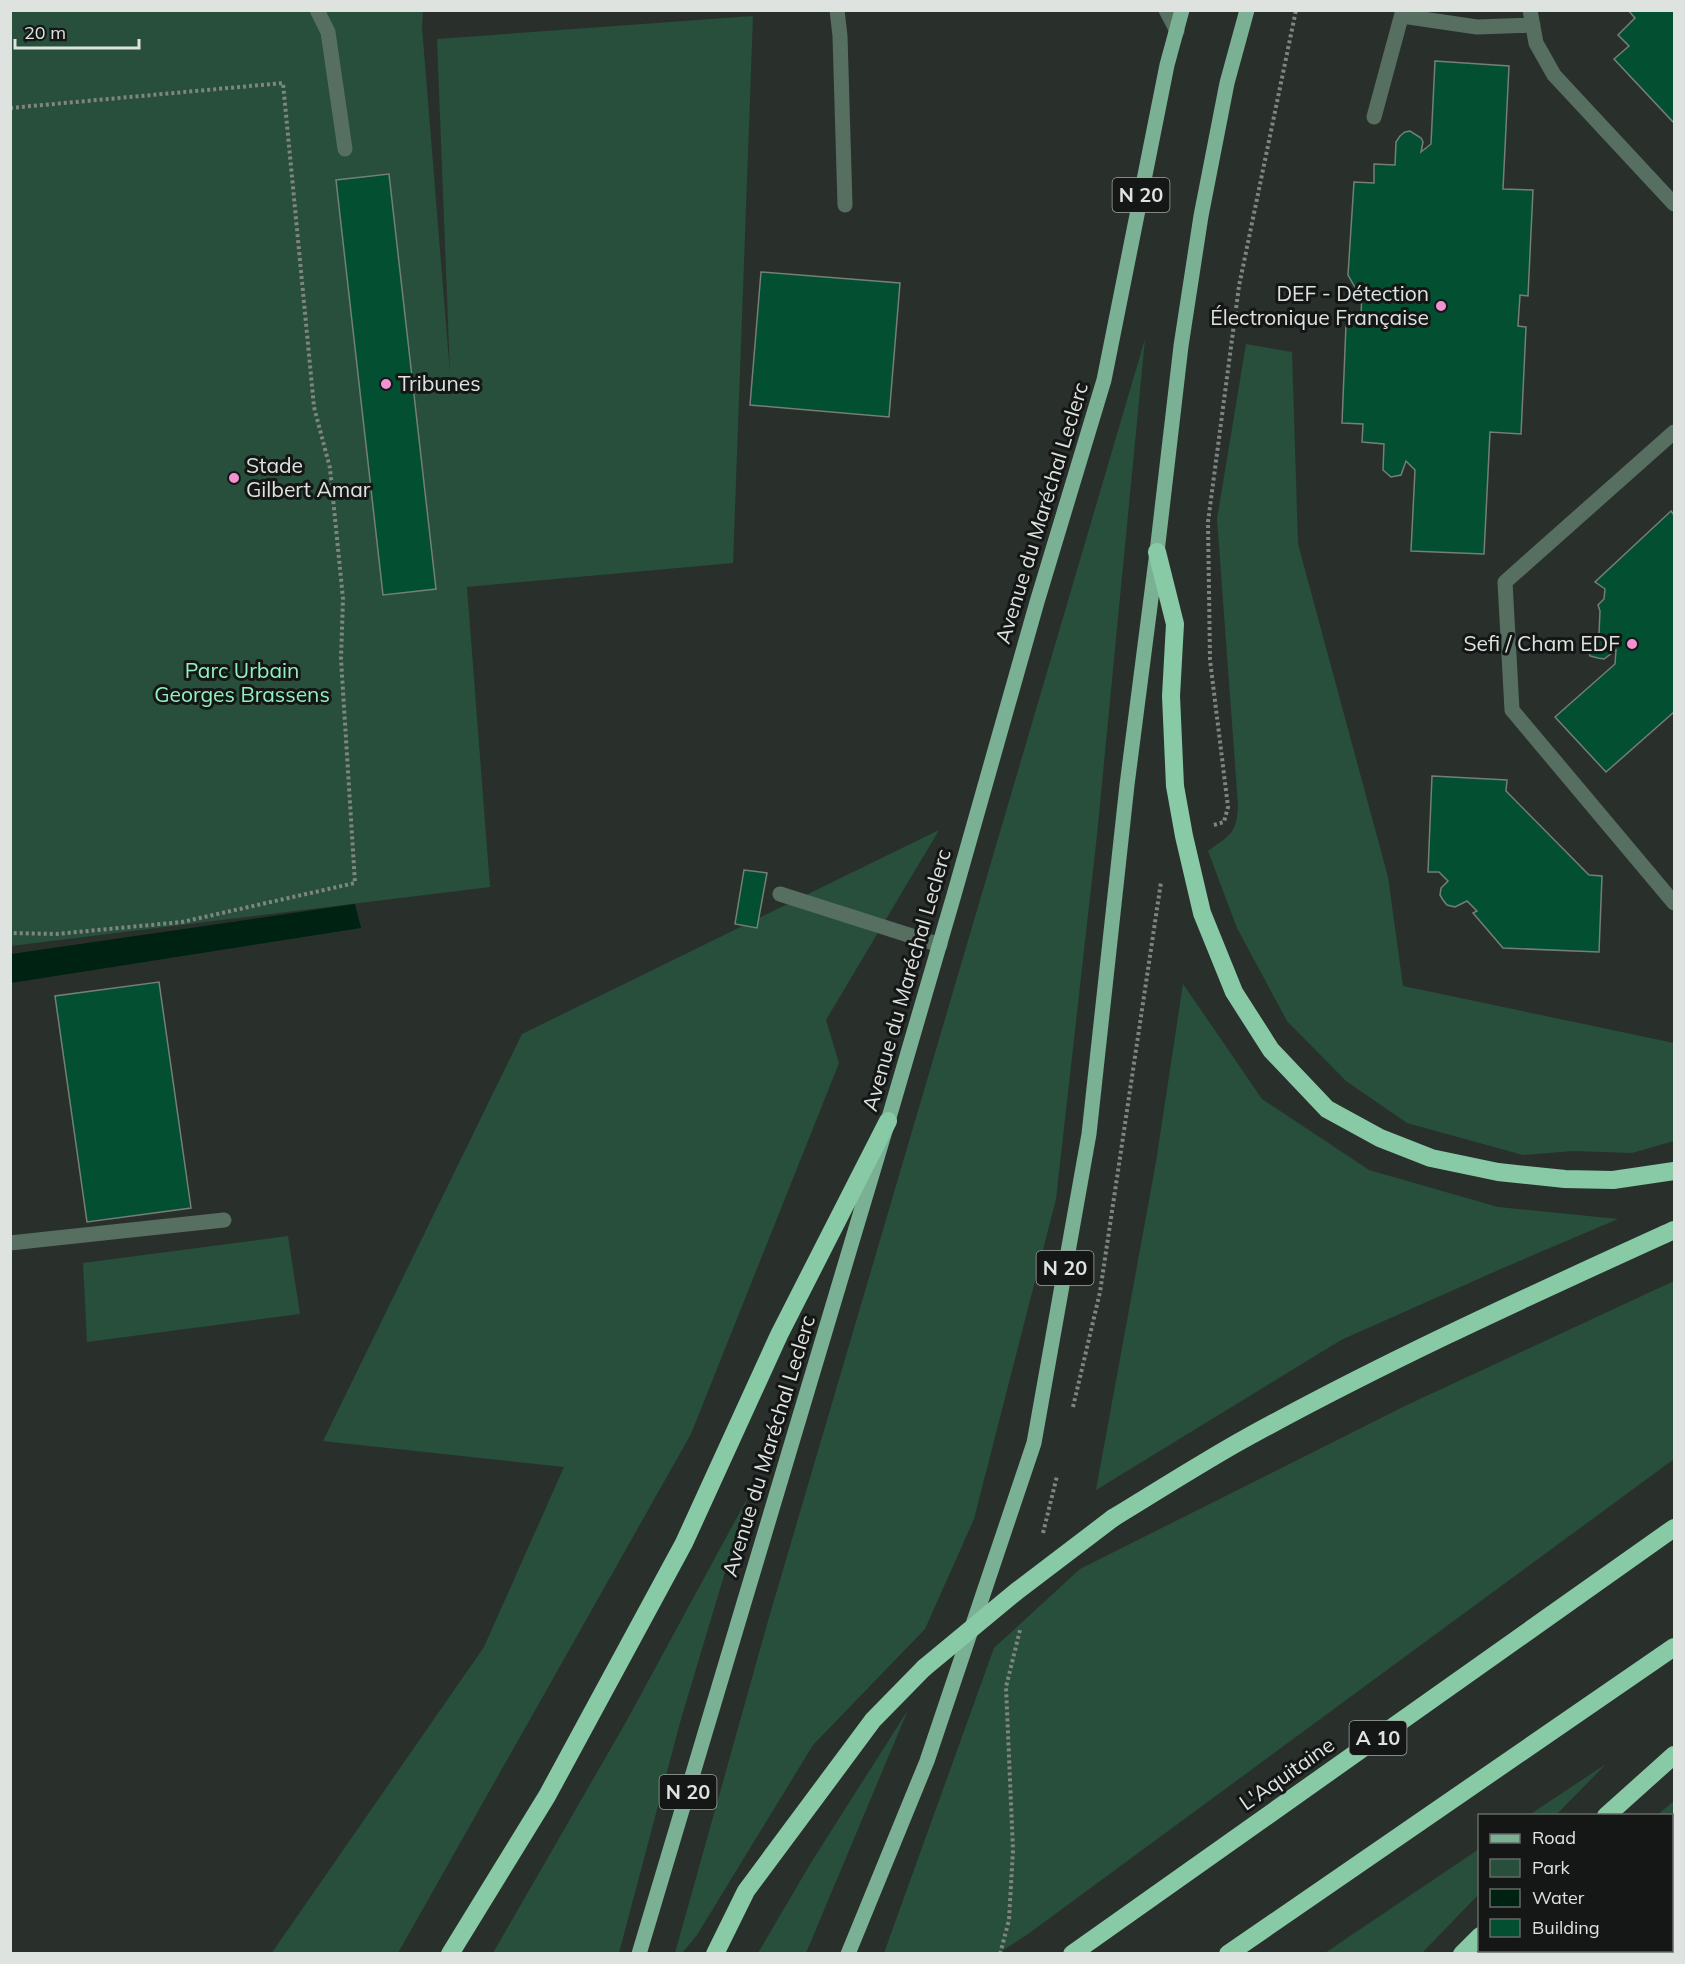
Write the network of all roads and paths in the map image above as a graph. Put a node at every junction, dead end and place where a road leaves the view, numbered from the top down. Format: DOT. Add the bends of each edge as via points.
graph roads {
  1 [pos="317,10"];
  2 [pos="837,10"];
  3 [pos="1166,10"];
  4 [pos="1182,10"];
  5 [pos="1248,10"];
  6 [pos="1296,10"];
  7 [pos="1402,13"];
  8 [pos="1531,18"];
  9 [pos="1177,31"];
  10 [pos="10,108"];
  11 [pos="1374,117"];
  12 [pos="345,149"];
  13 [pos="1674,204"];
  14 [pos="845,205"];
  15 [pos="1674,432"];
  16 [pos="1157,552"];
  17 [pos="1184,836"];
  18 [pos="1162,875"];
  19 [pos="780,894"];
  20 [pos="1674,903"];
  21 [pos="10,933"];
  22 [pos="940,945"];
  23 [pos="888,1121"];
  24 [pos="1674,1171"];
  25 [pos="224,1220"];
  26 [pos="1674,1230"];
  27 [pos="10,1243"];
  28 [pos="1073,1408"];
  29 [pos="1059,1466"];
  30 [pos="1674,1528"];
  31 [pos="1042,1536"];
  32 [pos="1020,1629"];
  33 [pos="1674,1647"];
  34 [pos="1674,1755"];
  35 [pos="1607,1814"];
  36 [pos="1478,1937"];
  37 [pos="1076,1951"];
  38 [pos="450,1953"];
  39 [pos="639,1953"];
  40 [pos="715,1953"];
  41 [pos="848,1953"];
  42 [pos="1000,1953"];
  43 [pos="1228,1953"];
  44 [pos="1462,1953"];
  1 -- 12 [label="lane" via="328,32"];
  2 -- 14 [label="lane"];
  3 -- 9 [label="lane"];
  4 -- 9 [label="main road, Avenue du Maréchal Leclerc / N 20"];
  5 -- 16 [label="main road, N 20" via="1227,83 1201,216"];
  6 -- 17 [label="path" via="1239,286 1208,522 1210,660 1228,807 1224,822"];
  7 -- 8 [label="lane" via="1477,27"];
  7 -- 11 [label="lane"];
  8 -- 13 [label="lane" via="1536,43 1554,75"];
  9 -- 22 [label="main road, Avenue du Maréchal Leclerc / N 20" via="1104,380 1036,602"];
  10 -- 21 [label="path" via="283,83 314,407 330,468 342,587 341,659 355,883 182,922 56,934"];
  15 -- 20 [label="lane" via="1505,582 1512,710"];
  16 -- 17 [label="highway" via="1175,624 1171,696 1175,786"];
  16 -- 41 [label="main road, N 20" via="1089,1134 1034,1443 927,1761"];
  17 -- 24 [label="highway" via="1203,913 1234,992 1271,1050 1327,1109 1380,1138 1431,1158 1498,1172 1613,1180"];
  18 -- 28 [label="path" via="1100,1292"];
  19 -- 22 [label="lane"];
  22 -- 23 [label="main road, Avenue du Maréchal Leclerc / N 20"];
  23 -- 38 [label="highway" via="779,1335 684,1544 546,1796"];
  23 -- 39 [label="main road, Avenue du Maréchal Leclerc / N 20"];
  25 -- 27 [label="lane"];
  26 -- 40 [label="highway, bridge" via="1350,1383 1236,1444 1113,1518 924,1668 873,1720 746,1891"];
  29 -- 31 [label="path"];
  30 -- 37 [label="highway, L'Aquitaine / A 10"];
  32 -- 42 [label="path" via="1006,1687 1013,1850 1009,1920"];
  33 -- 43 [label="highway"];
  34 -- 35 [label="highway"];
  36 -- 44 [label="highway"];
}
